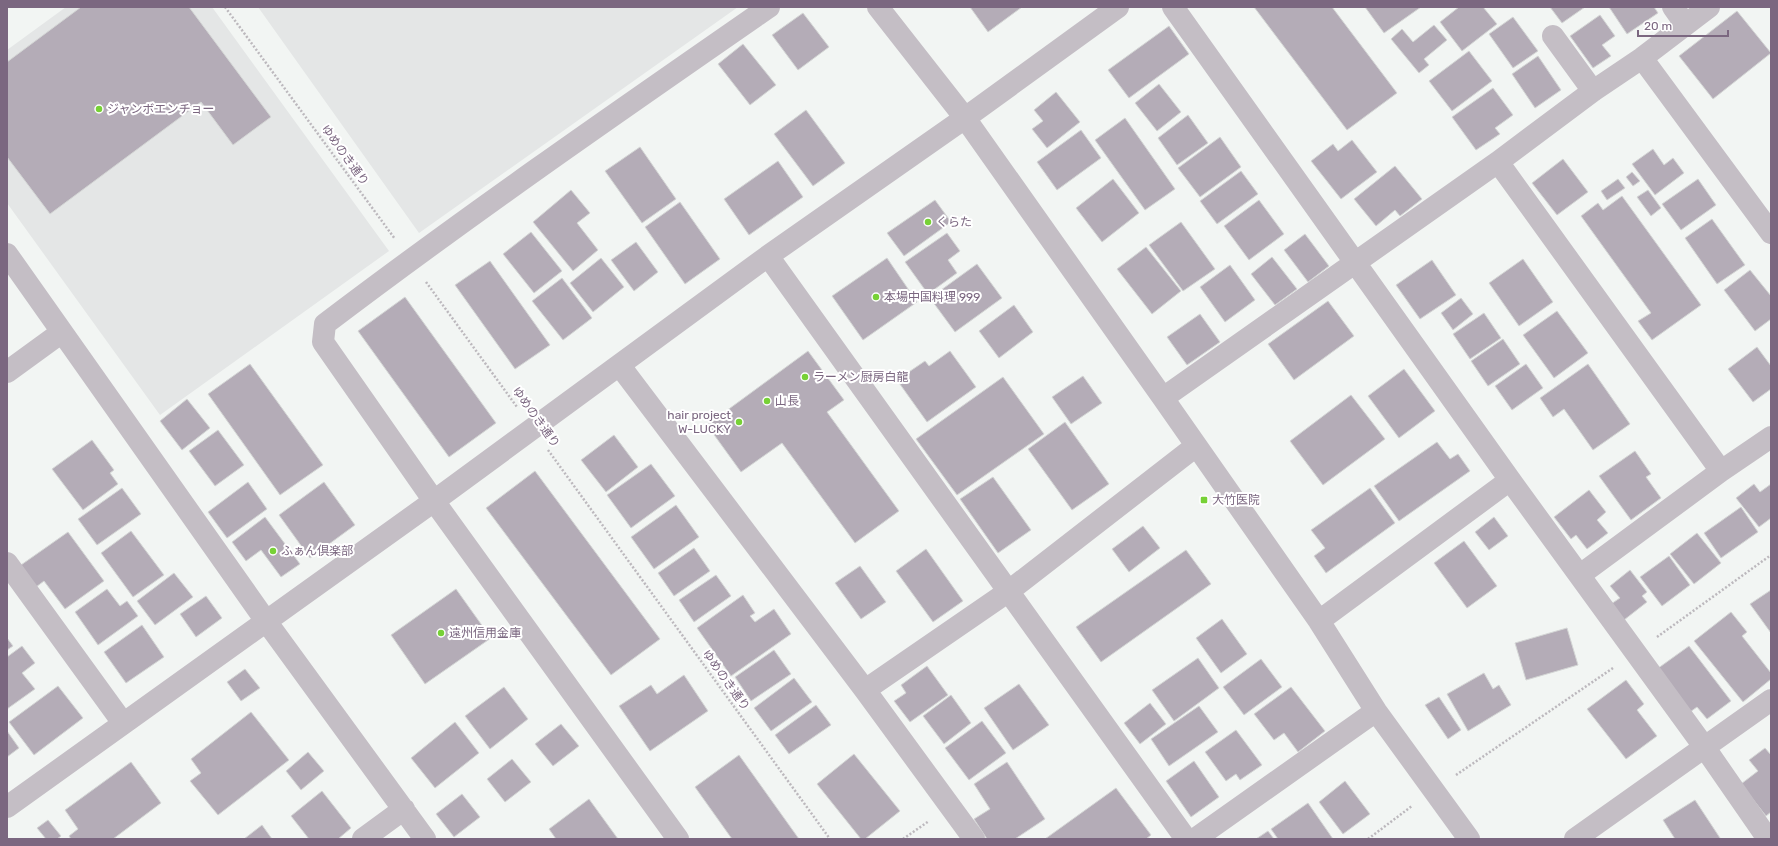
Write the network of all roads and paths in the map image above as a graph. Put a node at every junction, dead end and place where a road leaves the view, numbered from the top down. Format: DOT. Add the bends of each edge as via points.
graph roads {
  1 [pos="225,7"];
  2 [pos="769,7"];
  3 [pos="878,7"];
  4 [pos="1118,7"];
  5 [pos="1173,7"];
  6 [pos="1709,7"];
  7 [pos="1679,16"];
  8 [pos="1553,36"];
  9 [pos="1642,58"];
  10 [pos="1593,91"];
  11 [pos="965,118"];
  12 [pos="1498,162"];
  13 [pos="1771,233"];
  14 [pos="7,254"];
  15 [pos="768,256"];
  16 [pos="410,260"];
  17 [pos="1355,261"];
  18 [pos="62,332"];
  19 [pos="620,366"];
  20 [pos="7,372"];
  21 [pos="1163,398"];
  22 [pos="534,429"];
  23 [pos="1771,437"];
  24 [pos="1196,446"];
  25 [pos="1721,471"];
  26 [pos="1510,480"];
  27 [pos="434,502"];
  28 [pos="1771,555"];
  29 [pos="7,563"];
  30 [pos="1580,575"];
  31 [pos="1009,591"];
  32 [pos="266,621"];
  33 [pos="1319,621"];
  34 [pos="1636,652"];
  35 [pos="865,690"];
  36 [pos="1771,700"];
  37 [pos="1376,711"];
  38 [pos="123,723"];
  39 [pos="1705,748"];
  40 [pos="1434,790"];
  41 [pos="7,808"];
  42 [pos="404,810"];
  43 [pos="936,817"];
  44 [pos="363,839"];
  45 [pos="425,839"];
  46 [pos="678,839"];
  47 [pos="830,839"];
  48 [pos="903,839"];
  49 [pos="974,839"];
  50 [pos="1186,839"];
  51 [pos="1195,839"];
  52 [pos="1368,839"];
  53 [pos="1469,839"];
  54 [pos="1575,839"];
  55 [pos="1768,839"];
  1 -- 16 [label="path, ゆめのき通り"];
  2 -- 16 [label="street" via="582,136"];
  3 -- 11 [label="street"];
  4 -- 11 [label="street"];
  5 -- 17 [label="street"];
  6 -- 7 [label="street"];
  7 -- 9 [label="street"];
  8 -- 10 [label="street"];
  9 -- 10 [label="street"];
  9 -- 13 [label="street"];
  10 -- 12 [label="street"];
  11 -- 15 [label="street"];
  11 -- 21 [label="street"];
  12 -- 17 [label="street"];
  12 -- 25 [label="street"];
  14 -- 18 [label="street"];
  15 -- 19 [label="street"];
  15 -- 31 [label="street"];
  16 -- 22 [label="path, ゆめのき通り"];
  16 -- 27 [label="street" via="325,324 322,342"];
  17 -- 21 [label="street"];
  17 -- 26 [label="street"];
  18 -- 20 [label="street"];
  18 -- 32 [label="street"];
  19 -- 22 [label="street"];
  19 -- 35 [label="street"];
  21 -- 24 [label="street"];
  22 -- 27 [label="street"];
  22 -- 47 [label="path, ゆめのき通り"];
  23 -- 25 [label="street"];
  24 -- 31 [label="street"];
  24 -- 33 [label="street"];
  25 -- 30 [label="street"];
  26 -- 30 [label="street"];
  26 -- 33 [label="street"];
  27 -- 32 [label="street"];
  27 -- 46 [label="street"];
  28 -- 34 [label="path"];
  29 -- 38 [label="street"];
  30 -- 34 [label="street"];
  31 -- 35 [label="street"];
  31 -- 50 [label="street"];
  32 -- 38 [label="street"];
  32 -- 42 [label="street"];
  33 -- 37 [label="street"];
  34 -- 39 [label="street"];
  34 -- 40 [label="path"];
  35 -- 49 [label="street"];
  36 -- 39 [label="street"];
  37 -- 40 [label="street"];
  37 -- 51 [label="street"];
  38 -- 41 [label="street"];
  39 -- 54 [label="street"];
  39 -- 55 [label="street"];
  40 -- 52 [label="path"];
  40 -- 53 [label="street"];
  42 -- 44 [label="street"];
  42 -- 45 [label="street"];
  43 -- 48 [label="path"];
}
